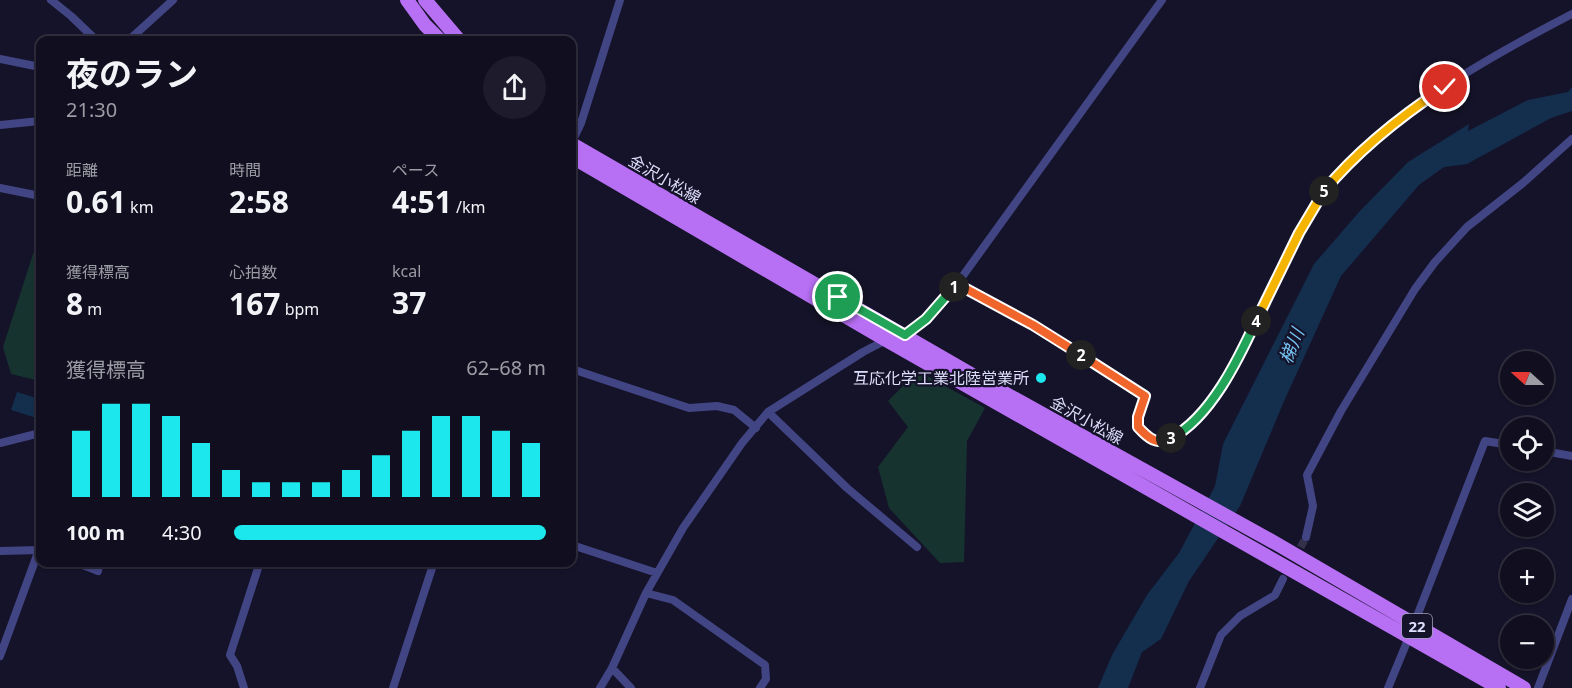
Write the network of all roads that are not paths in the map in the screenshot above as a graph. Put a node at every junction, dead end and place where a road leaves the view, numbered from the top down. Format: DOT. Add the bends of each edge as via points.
graph roads {
  1 [pos="51,0"];
  2 [pos="173,0"];
  3 [pos="407,0"];
  4 [pos="425,0"];
  5 [pos="620,0"];
  6 [pos="1162,0"];
  7 [pos="1572,14"];
  8 [pos="92,36"];
  9 [pos="133,36"];
  10 [pos="436,36"];
  11 [pos="456,36"];
  12 [pos="0,59"];
  13 [pos="36,66"];
  14 [pos="36,121"];
  15 [pos="0,125"];
  16 [pos="576,134"];
  17 [pos="1572,139"];
  18 [pos="576,145"];
  19 [pos="576,159"];
  20 [pos="0,188"];
  21 [pos="36,195"];
  22 [pos="957,284"];
  23 [pos="905,335"];
  24 [pos="886,340"];
  25 [pos="576,370"];
  26 [pos="768,412"];
  27 [pos="756,428"];
  28 [pos="36,434"];
  29 [pos="0,443"];
  30 [pos="1500,443"];
  31 [pos="1554,453"];
  32 [pos="1572,456"];
  33 [pos="1151,482"];
  34 [pos="1306,537"];
  35 [pos="576,546"];
  36 [pos="917,547"];
  37 [pos="36,548"];
  38 [pos="0,551"];
  39 [pos="36,559"];
  40 [pos="88,567"];
  41 [pos="99,567"];
  42 [pos="258,567"];
  43 [pos="432,567"];
  44 [pos="1308,571"];
  45 [pos="657,573"];
  46 [pos="1283,579"];
  47 [pos="646,593"];
  48 [pos="1572,599"];
  49 [pos="1412,630"];
  50 [pos="0,656"];
  51 [pos="612,668"];
  52 [pos="244,688"];
  53 [pos="393,688"];
  54 [pos="600,688"];
  55 [pos="631,688"];
  56 [pos="760,688"];
  57 [pos="1200,688"];
  58 [pos="1388,688"];
  59 [pos="1499,688"];
  60 [pos="1524,688"];
  61 [pos="1538,688"];
  1 -- 8 [label="street"];
  2 -- 9 [label="street"];
  3 -- 10 [label="main road"];
  4 -- 11 [label="main road"];
  5 -- 16 [label="street"];
  6 -- 22 [label="street"];
  7 -- 22 [label="street" via="1476,67 1420,104 1368,145 1334,179 1299,233 1222,386 1201,413 1178,435 1164,442 1150,440 1138,427 1145,396 1033,325"];
  12 -- 13 [label="street"];
  14 -- 15 [label="street"];
  17 -- 34 [label="street" via="1467,227 1415,289 1307,475 1313,506"];
  18 -- 23 [label="main road, 金沢小松線 / 22"];
  19 -- 24 [label="main road, 金沢小松線 / 22"];
  20 -- 21 [label="street"];
  22 -- 23 [label="street" via="926,319"];
  23 -- 33 [label="main road, 金沢小松線 / 22"];
  24 -- 26 [label="street"];
  24 -- 33 [label="main road, 金沢小松線 / 22"];
  25 -- 27 [label="street" via="689,408 717,406 734,410"];
  26 -- 27 [label="street"];
  26 -- 36 [label="street" via="847,489"];
  27 -- 45 [label="street" via="683,528"];
  28 -- 29 [label="street"];
  30 -- 49 [label="street" via="1485,441"];
  31 -- 32 [label="street"];
  33 -- 44 [label="main road, 金沢小松線 / 22" via="1271,558"];
  33 -- 44 [label="main road, 金沢小松線 / 22" via="1276,544"];
  35 -- 45 [label="street"];
  37 -- 38 [label="street"];
  39 -- 50 [label="street"];
  40 -- 41 [label="street" via="98,571"];
  42 -- 52 [label="street" via="230,655"];
  43 -- 53 [label="street"];
  44 -- 49 [label="main road, 金沢小松線 / 22"];
  45 -- 47 [label="street"];
  46 -- 57 [label="street" via="1275,596 1240,616 1221,635"];
  47 -- 51 [label="street"];
  47 -- 56 [label="street" via="673,600 751,653 765,665 766,679"];
  48 -- 61 [label="street"];
  49 -- 58 [label="street"];
  49 -- 59 [label="main road, 金沢小松線 / 22"];
  49 -- 60 [label="main road, 金沢小松線 / 22"];
  51 -- 54 [label="street"];
  51 -- 55 [label="street"];
}
